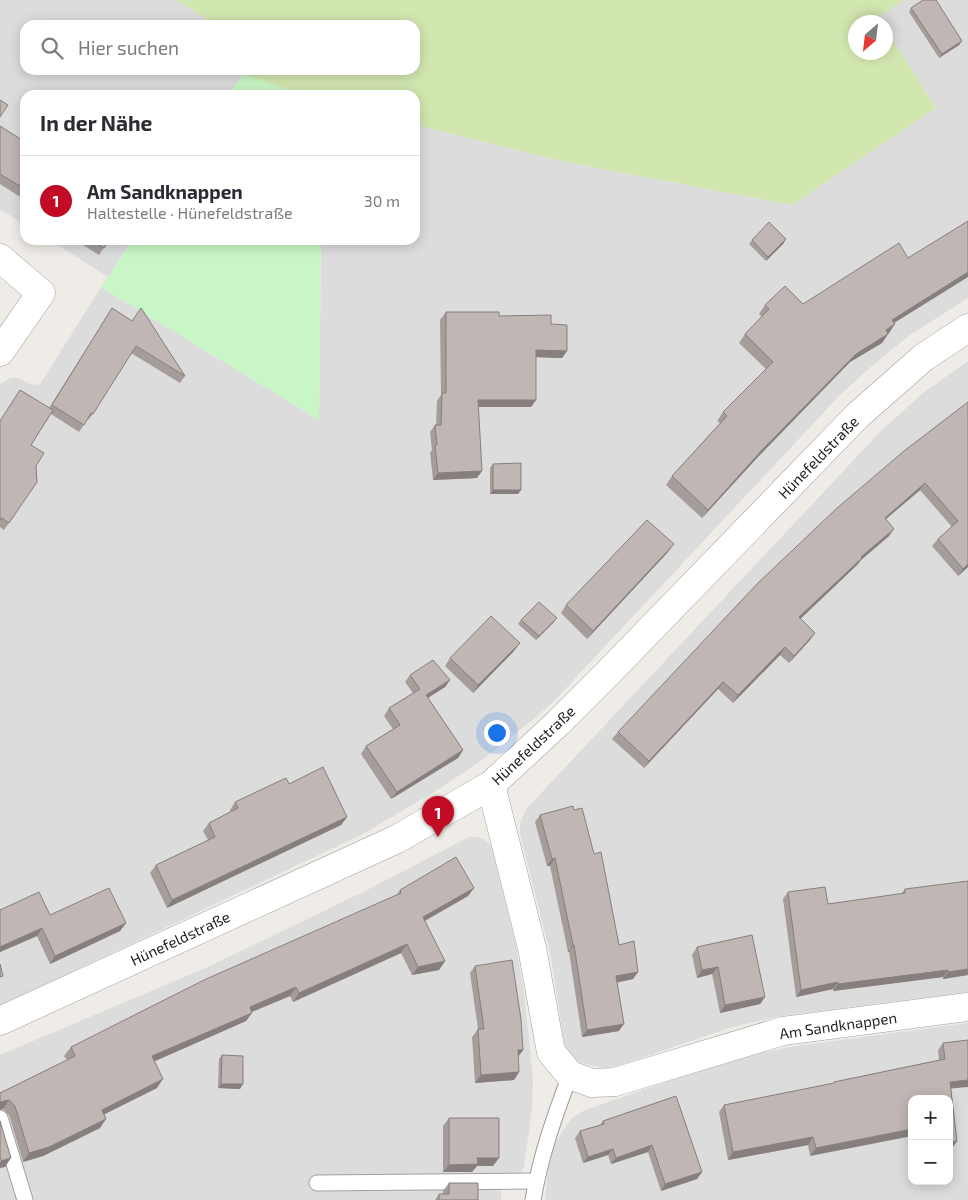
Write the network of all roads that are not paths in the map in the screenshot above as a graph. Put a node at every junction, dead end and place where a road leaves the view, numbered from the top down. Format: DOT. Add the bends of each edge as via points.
graph roads {
  1 [pos="0,258"];
  2 [pos="968,328"];
  3 [pos="0,352"];
  4 [pos="491,785"];
  5 [pos="968,1007"];
  6 [pos="0,1021"];
  7 [pos="570,1075"];
  8 [pos="0,1118"];
  9 [pos="536,1181"];
  10 [pos="317,1183"];
  11 [pos="25,1200"];
  12 [pos="533,1200"];
  1 -- 3 [label="street" via="41,293"];
  2 -- 4 [label="street, Hünefeldstraße" via="924,357 858,415 610,672"];
  4 -- 6 [label="street, Hünefeldstraße" via="397,839"];
  4 -- 7 [label="street" via="532,948 551,1052"];
  5 -- 7 [label="street, Am Sandknappen" via="783,1031 615,1082 592,1083"];
  7 -- 9 [label="lane" via="550,1127"];
  8 -- 11 [label="lane"];
  9 -- 10 [label="lane"];
  9 -- 12 [label="lane"];
}
